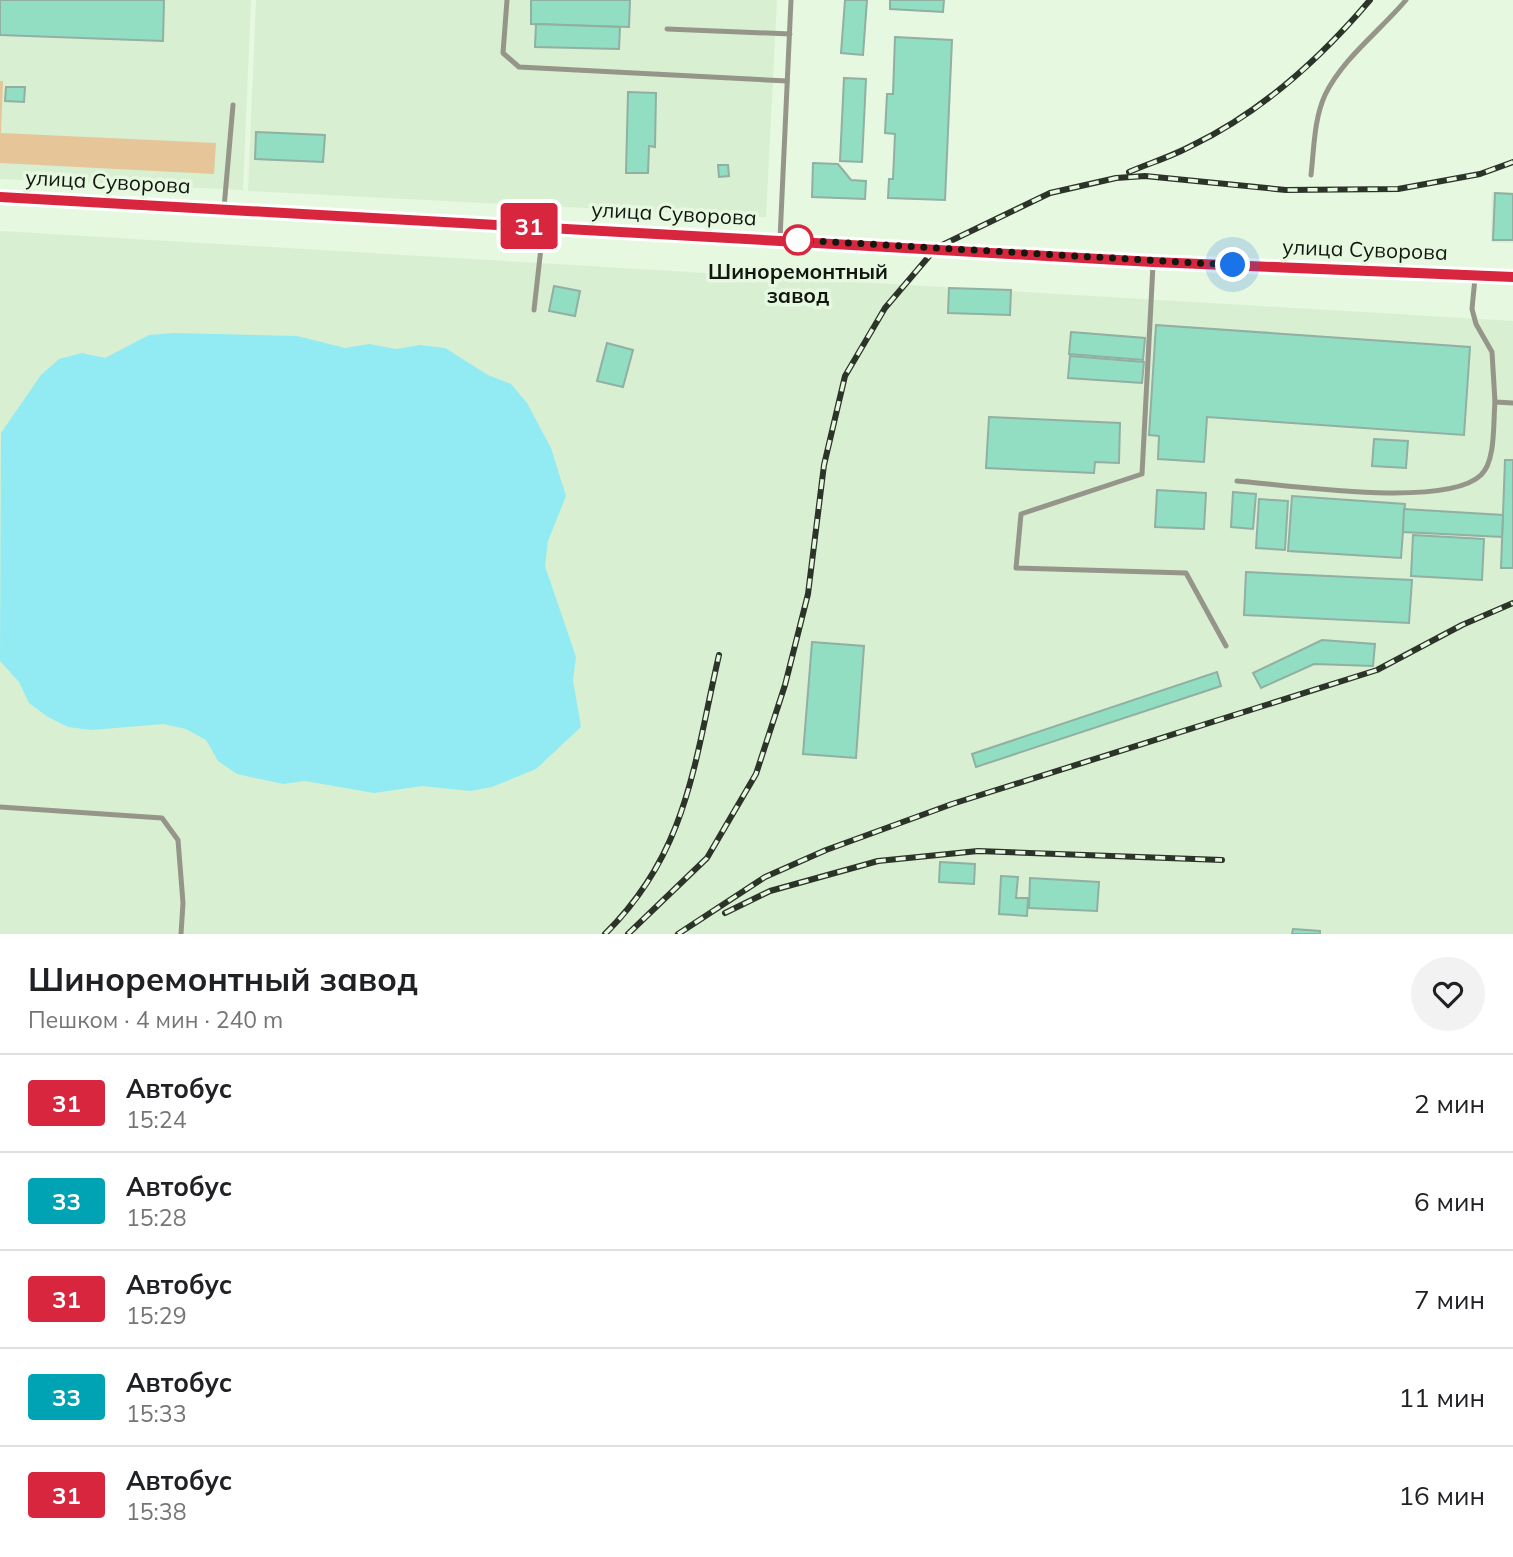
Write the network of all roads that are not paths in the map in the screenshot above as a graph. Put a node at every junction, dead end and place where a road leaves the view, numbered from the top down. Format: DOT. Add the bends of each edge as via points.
graph roads {
  1 [pos="507,0"];
  2 [pos="791,0"];
  3 [pos="1406,0"];
  4 [pos="667,29"];
  5 [pos="790,34"];
  6 [pos="787,81"];
  7 [pos="233,105"];
  8 [pos="1311,175"];
  9 [pos="0,197"];
  10 [pos="224,208"];
  11 [pos="544,227"];
  12 [pos="780,239"];
  13 [pos="1153,262"];
  14 [pos="1475,275"];
  15 [pos="1513,277"];
  16 [pos="534,310"];
  17 [pos="1494,402"];
  18 [pos="1513,403"];
  19 [pos="1237,481"];
  20 [pos="1226,646"];
  21 [pos="0,807"];
  22 [pos="181,934"];
  1 -- 6 [label="lane" via="503,53 519,67"];
  2 -- 5 [label="lane"];
  3 -- 8 [label="lane" via="1343,68 1325,96"];
  4 -- 5 [label="lane"];
  5 -- 6 [label="lane"];
  6 -- 12 [label="lane"];
  7 -- 10 [label="lane"];
  9 -- 10 [label="main road, улица Суворова"];
  10 -- 11 [label="main road, улица Суворова"];
  11 -- 12 [label="main road, улица Суворова"];
  11 -- 16 [label="lane"];
  12 -- 13 [label="main road, улица Суворова"];
  13 -- 14 [label="main road, улица Суворова"];
  13 -- 20 [label="lane" via="1142,474 1021,514 1016,568 1186,573"];
  14 -- 15 [label="main road, улица Суворова"];
  14 -- 17 [label="lane" via="1472,309 1492,352"];
  17 -- 18 [label="lane"];
  17 -- 19 [label="lane" via="1489,460 1483,474 1467,485 1396,493"];
  21 -- 22 [label="lane" via="162,818 178,840"];
}
